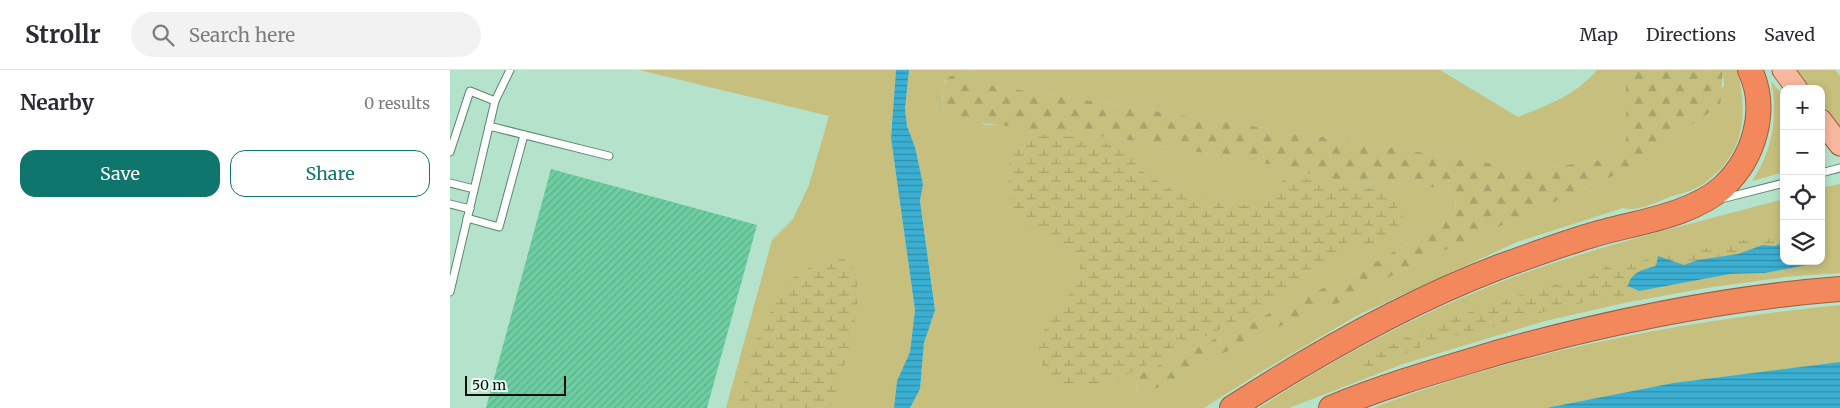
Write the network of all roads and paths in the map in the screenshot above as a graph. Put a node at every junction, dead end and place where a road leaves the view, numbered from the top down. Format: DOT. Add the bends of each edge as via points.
graph roads {
  1 [pos="510,70"];
  2 [pos="1750,70"];
  3 [pos="1783,70"];
  4 [pos="1794,85"];
  5 [pos="495,101"];
  6 [pos="1825,125"];
  7 [pos="489,126"];
  8 [pos="524,135"];
  9 [pos="1840,145"];
  10 [pos="450,152"];
  11 [pos="609,156"];
  12 [pos="1840,168"];
  13 [pos="1825,172"];
  14 [pos="450,183"];
  15 [pos="1780,184"];
  16 [pos="474,189"];
  17 [pos="450,204"];
  18 [pos="1690,208"];
  19 [pos="470,209"];
  20 [pos="467,218"];
  21 [pos="1840,289"];
  22 [pos="450,292"];
  23 [pos="1232,408"];
  24 [pos="1331,408"];
  1 -- 5 [label="lane"];
  2 -- 18 [label="highway" via="1758,99 1752,146 1740,169 1722,188"];
  3 -- 4 [label="main road"];
  5 -- 7 [label="lane"];
  5 -- 10 [label="lane" via="470,91"];
  6 -- 9 [label="main road"];
  7 -- 8 [label="lane"];
  7 -- 16 [label="lane"];
  8 -- 11 [label="lane"];
  8 -- 20 [label="lane" via="499,227"];
  12 -- 13 [label="lane"];
  14 -- 16 [label="lane"];
  15 -- 18 [label="lane"];
  16 -- 19 [label="lane"];
  17 -- 19 [label="lane"];
  18 -- 23 [label="highway" via="1587,236 1434,294 1301,363"];
  19 -- 20 [label="lane"];
  20 -- 22 [label="lane"];
  21 -- 24 [label="highway" via="1704,305 1580,330 1437,370"];
}
